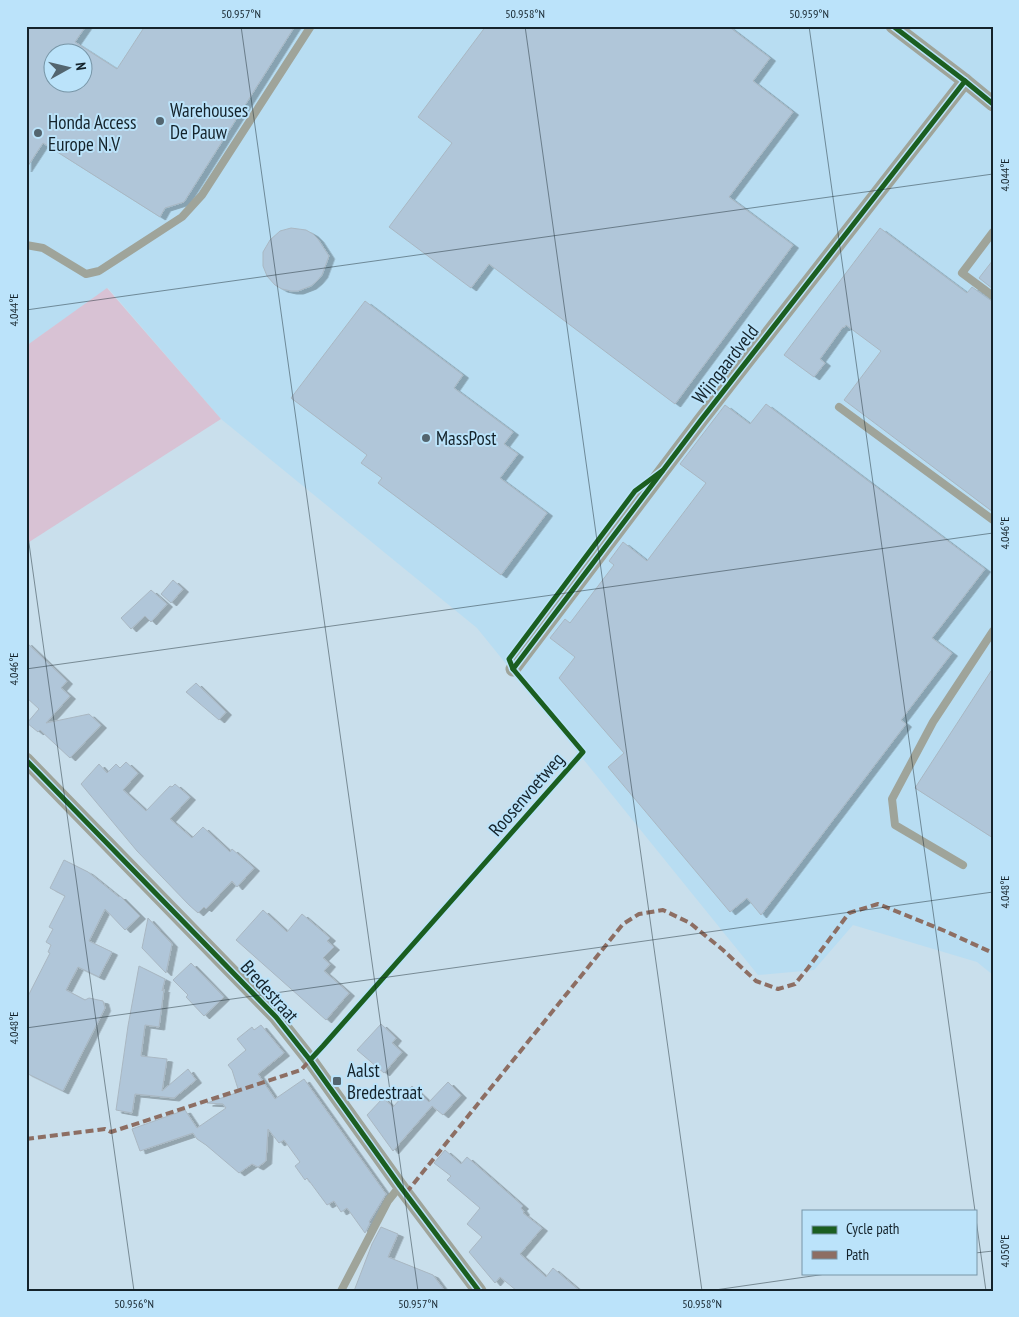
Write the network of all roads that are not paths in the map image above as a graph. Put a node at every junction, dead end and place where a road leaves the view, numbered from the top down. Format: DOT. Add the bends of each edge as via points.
graph roads {
  1 [pos="311,26"];
  2 [pos="893,26"];
  3 [pos="965,81"];
  4 [pos="993,104"];
  5 [pos="993,232"];
  6 [pos="26,245"];
  7 [pos="993,296"];
  8 [pos="840,407"];
  9 [pos="993,520"];
  10 [pos="993,631"];
  11 [pos="513,669"];
  12 [pos="26,760"];
  13 [pos="964,865"];
  14 [pos="400,1186"];
  15 [pos="340,1291"];
  16 [pos="479,1291"];
  1 -- 6 [label="lane" via="202,195 182,217 99,271 86,274 43,248"];
  2 -- 3 [label="street"];
  3 -- 4 [label="street"];
  3 -- 11 [label="street, Wijngaardveld"];
  5 -- 7 [label="lane" via="962,273"];
  8 -- 9 [label="lane"];
  10 -- 13 [label="lane" via="933,722 892,799 895,825"];
  12 -- 14 [label="street, Bredestraat" via="276,1017"];
  14 -- 15 [label="lane" via="388,1201"];
  14 -- 16 [label="street, Bredestraat"];
}
